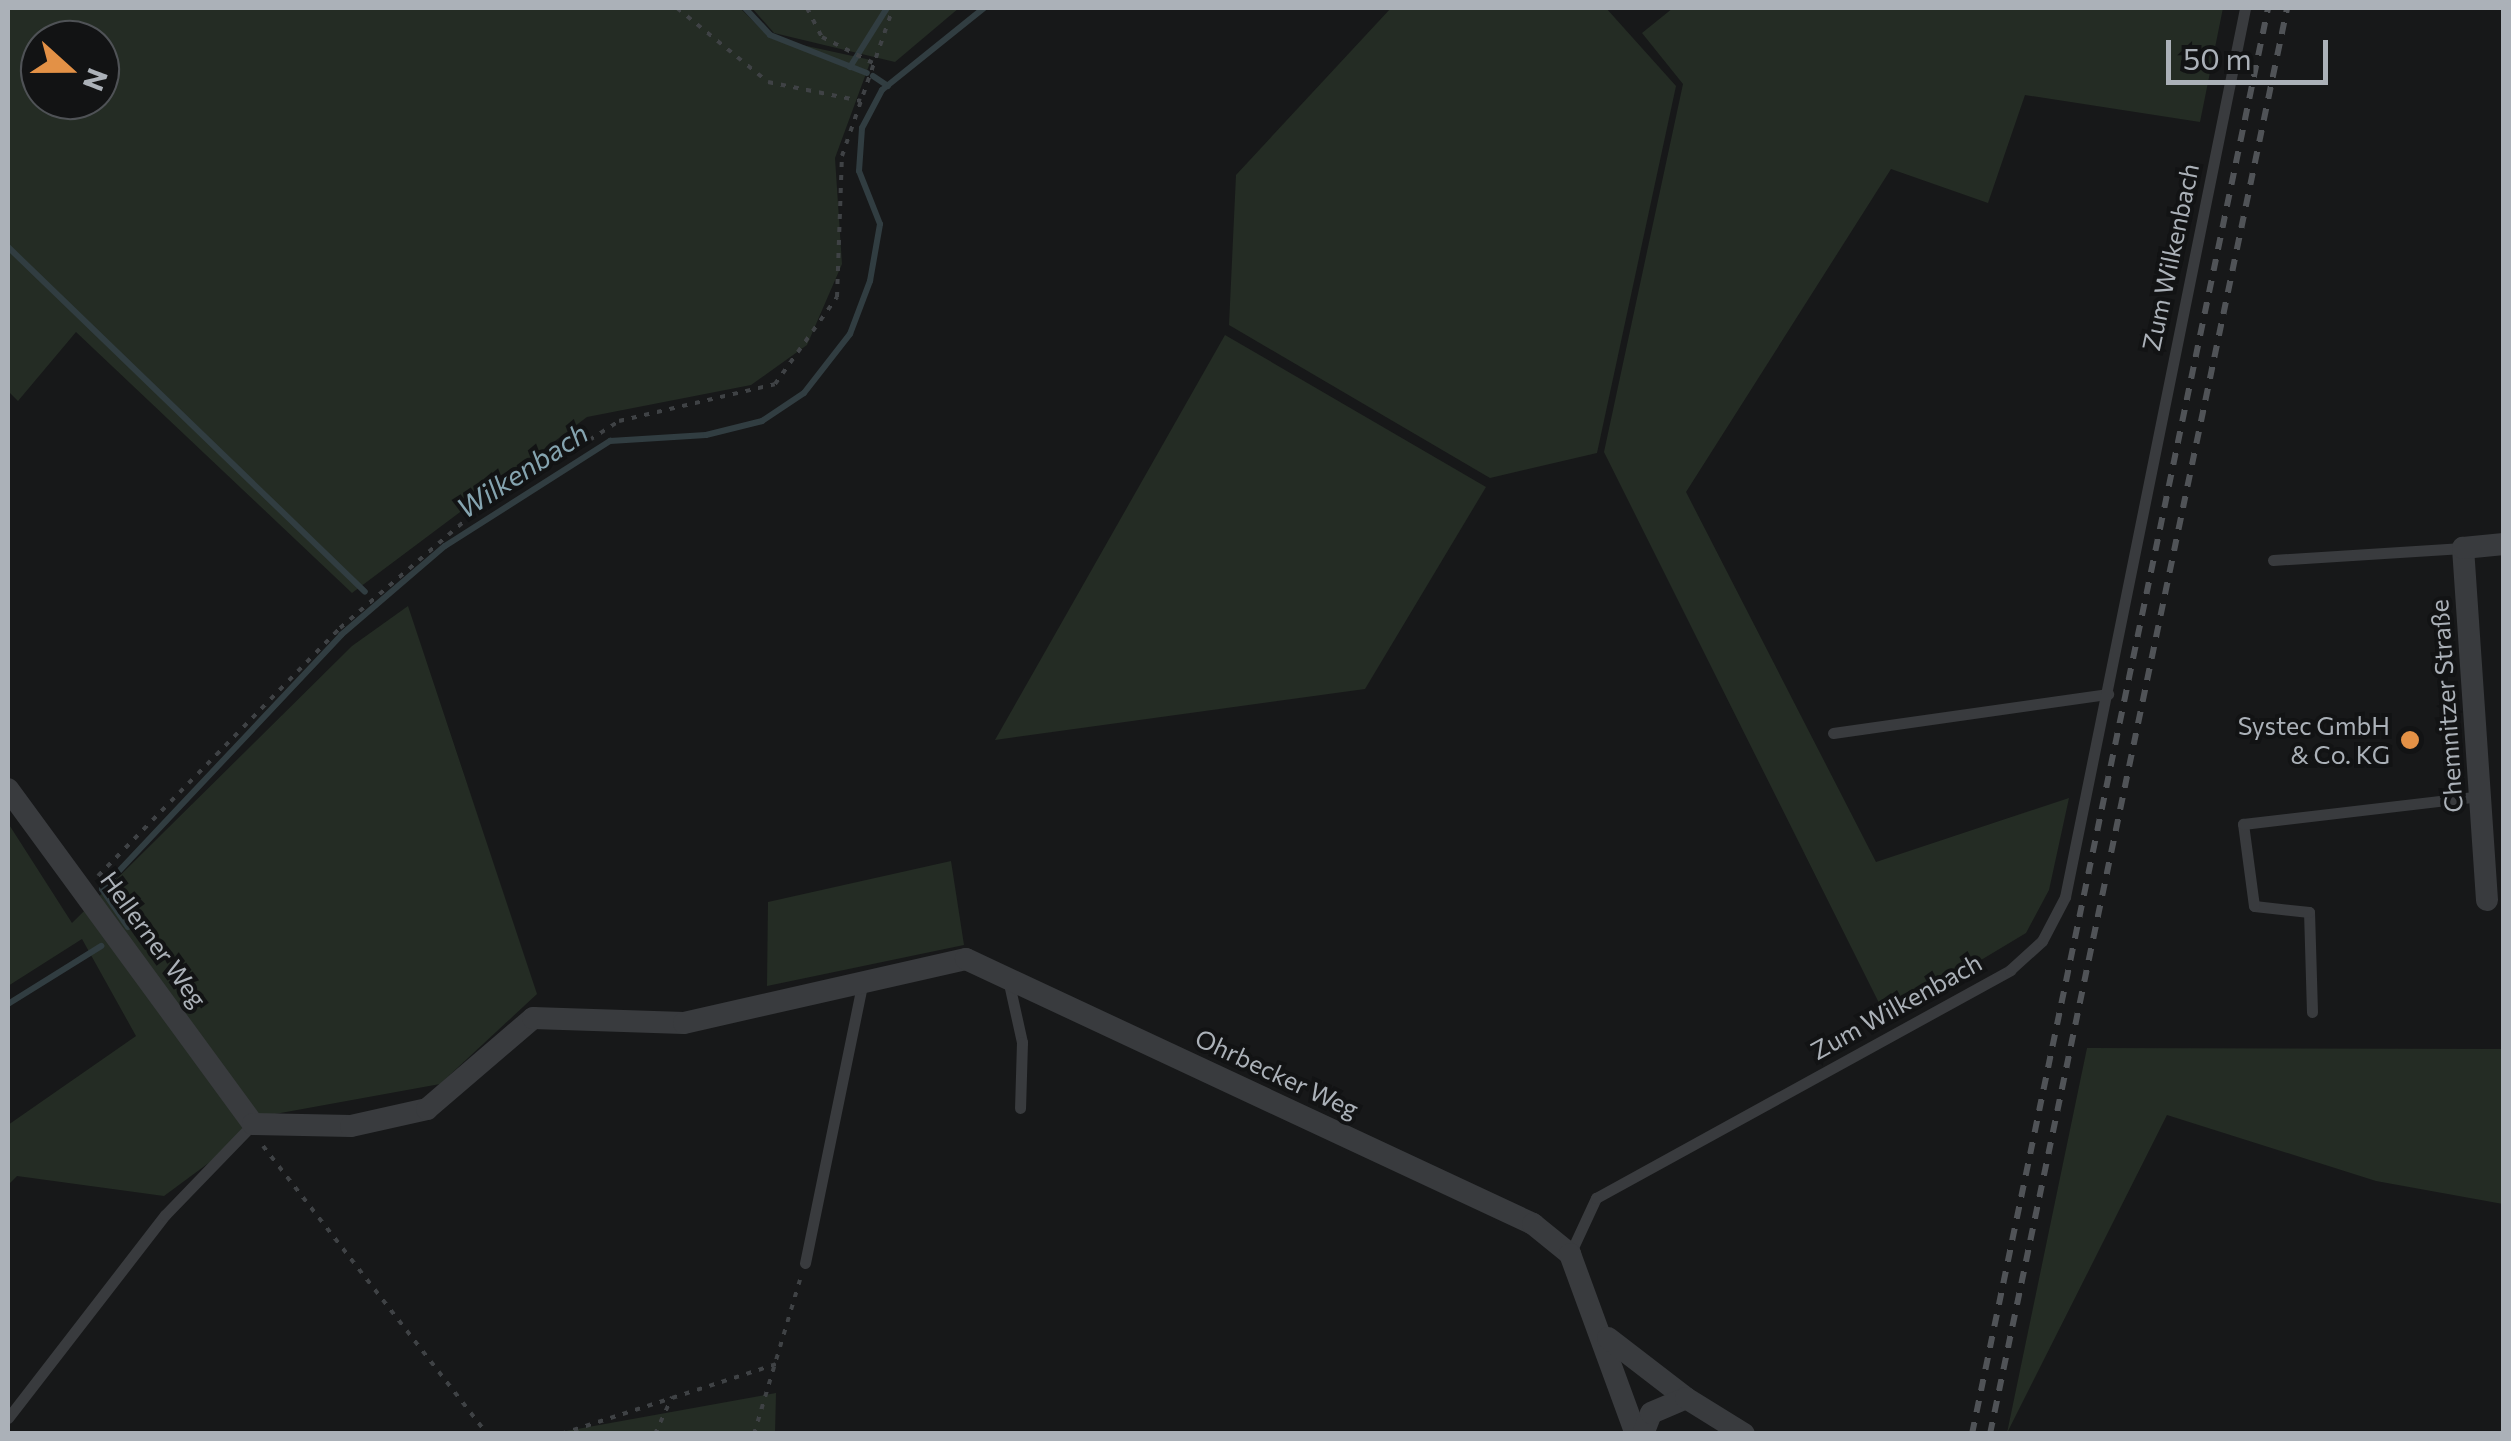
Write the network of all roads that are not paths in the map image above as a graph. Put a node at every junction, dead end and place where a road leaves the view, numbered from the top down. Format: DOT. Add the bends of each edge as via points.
graph roads {
  1 [pos="2245,8"];
  2 [pos="2504,544"];
  3 [pos="2463,548"];
  4 [pos="2273,560"];
  5 [pos="2108,694"];
  6 [pos="1833,733"];
  7 [pos="8,789"];
  8 [pos="2480,796"];
  9 [pos="2488,900"];
  10 [pos="1008,979"];
  11 [pos="863,981"];
  12 [pos="2312,1012"];
  13 [pos="1020,1108"];
  14 [pos="252,1124"];
  15 [pos="1570,1254"];
  16 [pos="805,1262"];
  17 [pos="1608,1338"];
  18 [pos="1686,1398"];
  19 [pos="8,1418"];
  20 [pos="1640,1434"];
  21 [pos="1744,1434"];
  1 -- 5 [label="lane, Zum Wilkenbach"];
  2 -- 3 [label="street"];
  3 -- 4 [label="lane"];
  3 -- 8 [label="street, Chemnitzer Straße"];
  5 -- 6 [label="lane"];
  5 -- 15 [label="lane, Zum Wilkenbach" via="2065,896 2042,941 2010,970 1596,1198"];
  7 -- 14 [label="street, Hellerner Weg"];
  8 -- 9 [label="street, Chemnitzer Straße"];
  8 -- 12 [label="lane" via="2243,824 2254,906 2309,912"];
  10 -- 11 [label="street, Ohrbecker Weg" via="966,960"];
  10 -- 13 [label="lane" via="1022,1042"];
  10 -- 15 [label="street, Ohrbecker Weg" via="1501,1206"];
  11 -- 14 [label="street, Ohrbecker Weg" via="684,1023 534,1018 427,1108 351,1126"];
  11 -- 16 [label="lane"];
  14 -- 19 [label="lane" via="166,1215"];
  15 -- 17 [label="street"];
  17 -- 18 [label="street"];
  17 -- 20 [label="street"];
  18 -- 20 [label="street" via="1651,1413"];
  18 -- 21 [label="street"];
}
